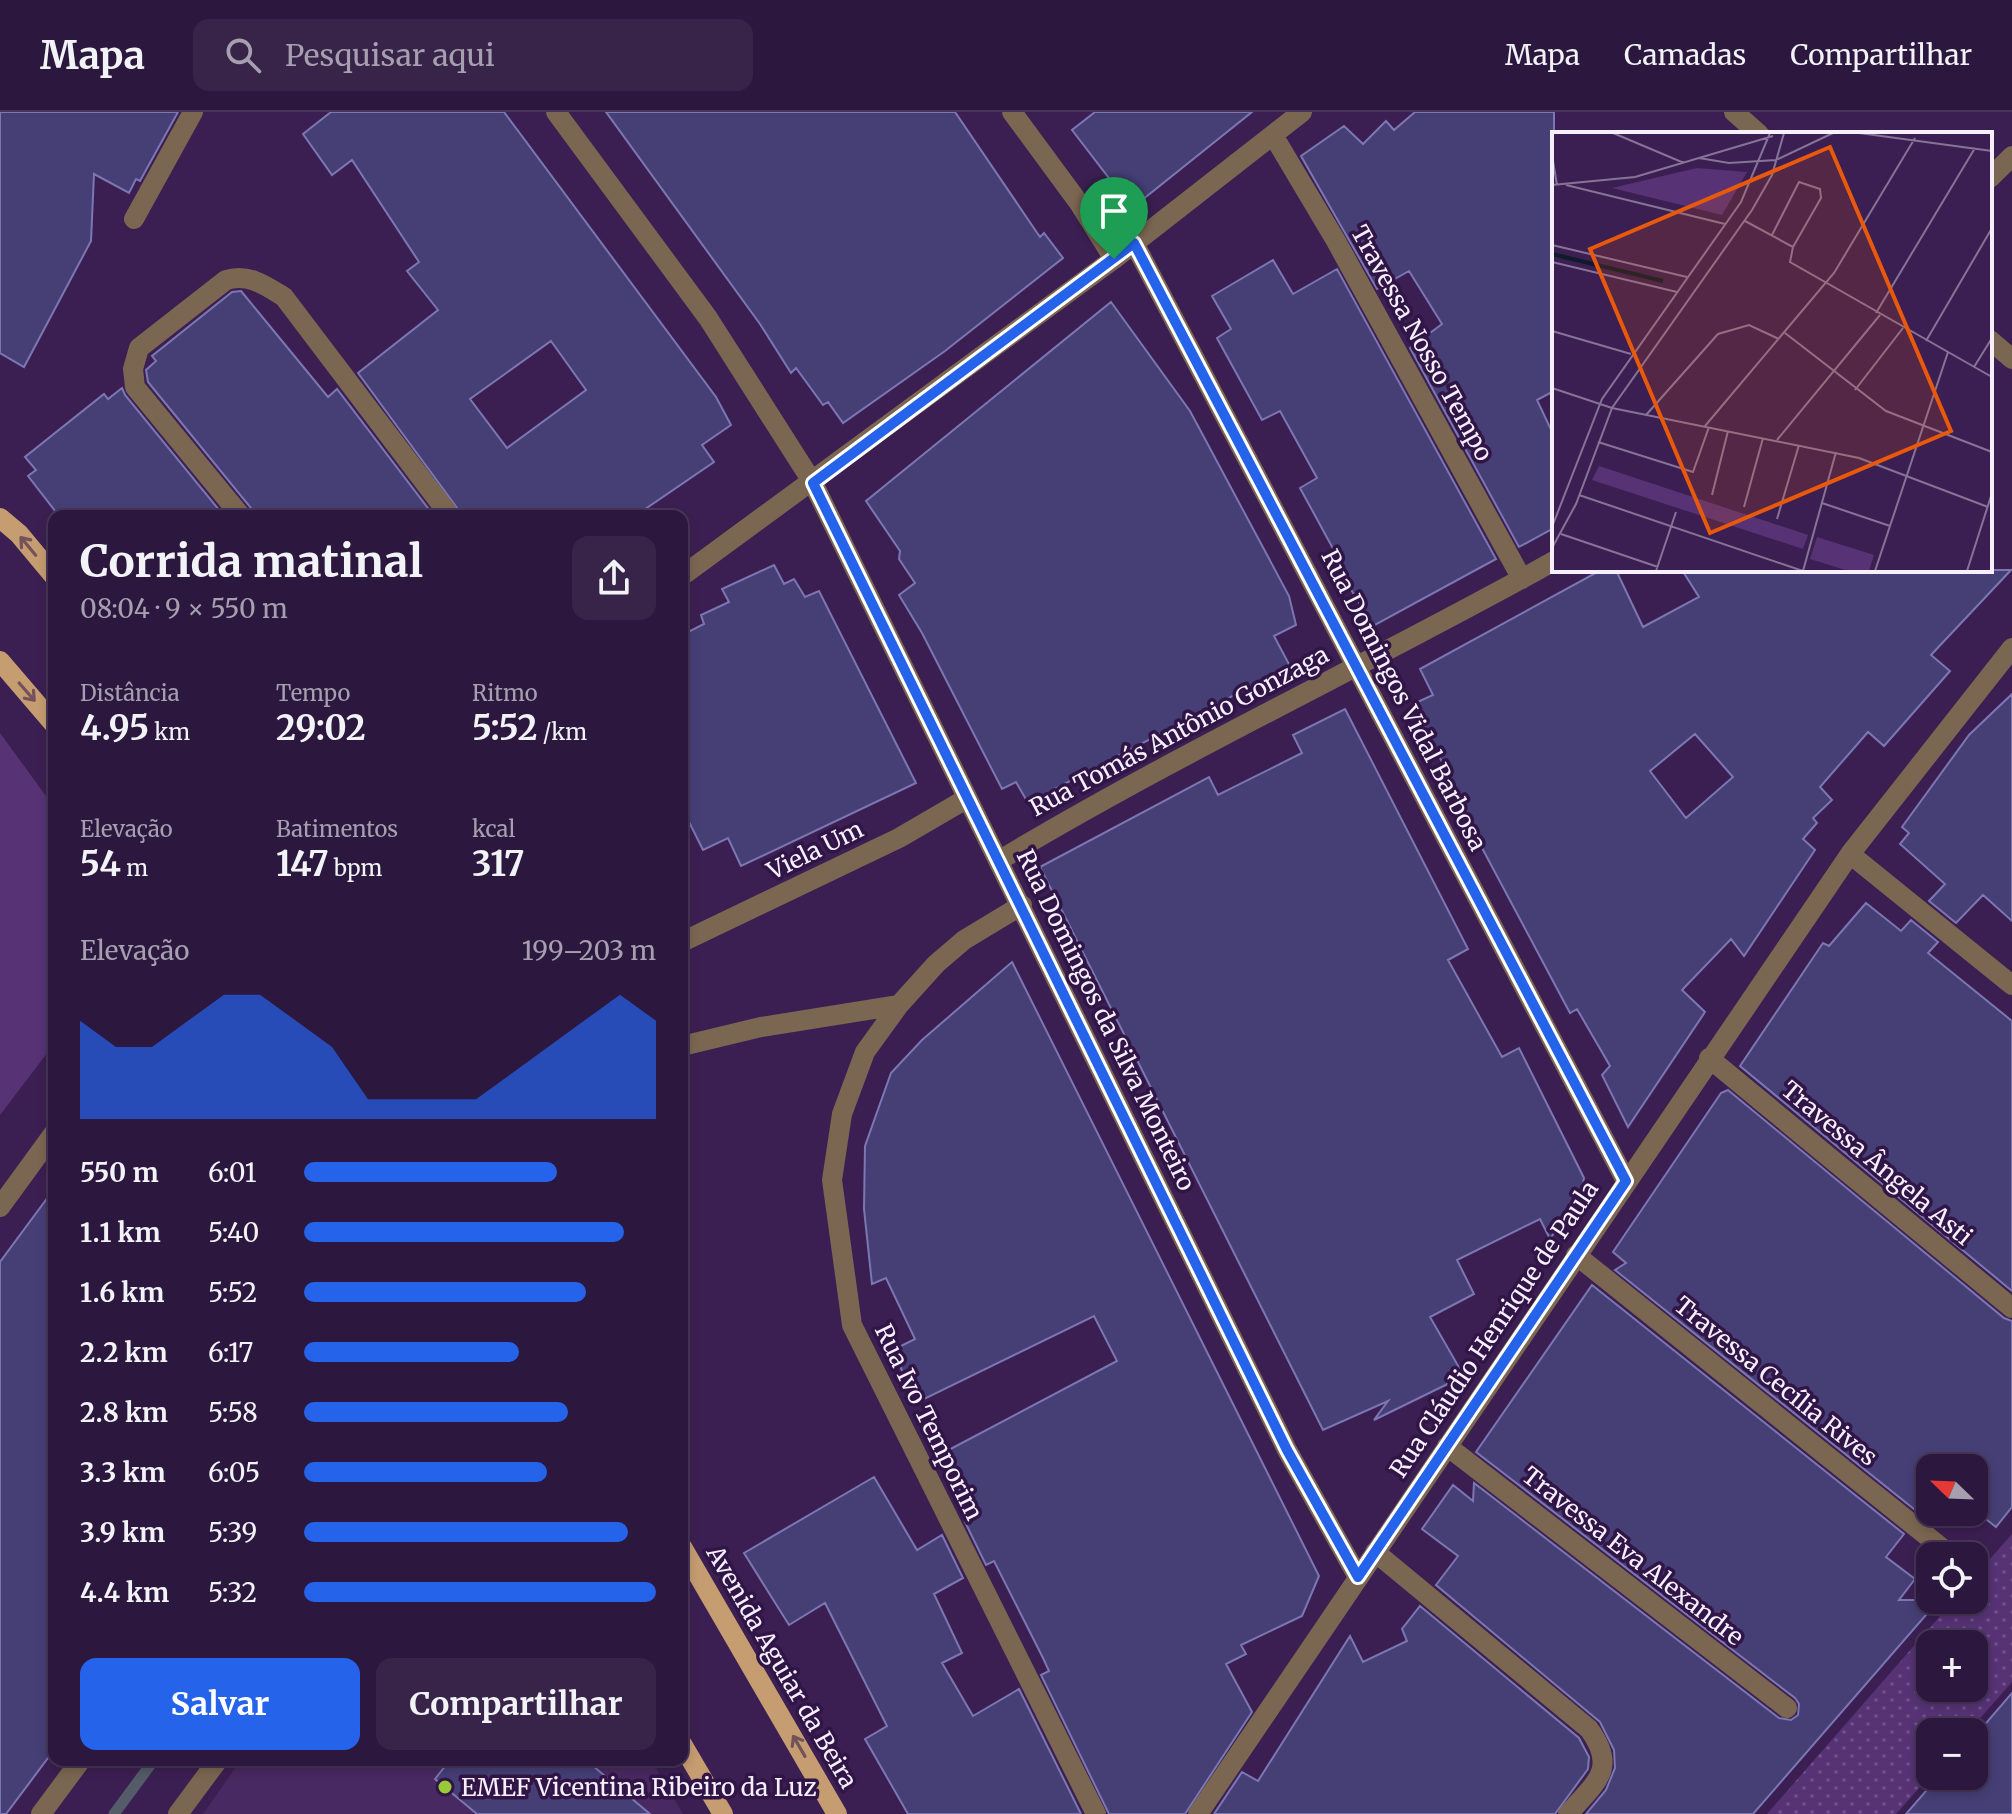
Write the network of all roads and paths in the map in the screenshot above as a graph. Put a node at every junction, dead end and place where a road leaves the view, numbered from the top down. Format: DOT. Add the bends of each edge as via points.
graph roads {
  1 [pos="193,112"];
  2 [pos="556,112"];
  3 [pos="1012,112"];
  4 [pos="1302,112"];
  5 [pos="1734,112"];
  6 [pos="1757,132"];
  7 [pos="1273,135"];
  8 [pos="2012,156"];
  9 [pos="1992,176"];
  10 [pos="134,219"];
  11 [pos="1134,243"];
  12 [pos="1114,259"];
  13 [pos="1992,342"];
  14 [pos="2012,359"];
  15 [pos="813,483"];
  16 [pos="236,510"];
  17 [pos="445,510"];
  18 [pos="0,518"];
  19 [pos="1552,562"];
  20 [pos="48,569"];
  21 [pos="688,572"];
  22 [pos="1522,579"];
  23 [pos="2012,648"];
  24 [pos="0,661"];
  25 [pos="1358,665"];
  26 [pos="48,717"];
  27 [pos="966,799"];
  28 [pos="1850,854"];
  29 [pos="1000,860"];
  30 [pos="1022,905"];
  31 [pos="688,939"];
  32 [pos="2012,985"];
  33 [pos="899,1005"];
  34 [pos="688,1045"];
  35 [pos="1709,1058"];
  36 [pos="48,1141"];
  37 [pos="1626,1181"];
  38 [pos="0,1207"];
  39 [pos="1576,1255"];
  40 [pos="2012,1308"];
  41 [pos="1447,1446"];
  42 [pos="1935,1542"];
  43 [pos="1375,1552"];
  44 [pos="688,1557"];
  45 [pos="1358,1577"];
  46 [pos="1787,1708"];
  47 [pos="688,1754"];
  48 [pos="77,1766"];
  49 [pos="214,1766"];
  50 [pos="41,1814"];
  51 [pos="178,1814"];
  52 [pos="723,1814"];
  53 [pos="837,1814"];
  54 [pos="1096,1814"];
  55 [pos="1198,1814"];
  56 [pos="1568,1814"];
  1 -- 10 [label="street"];
  2 -- 15 [label="street, Rua Domingos da Silva Monteiro" via="708,318"];
  3 -- 12 [label="street"];
  4 -- 7 [label="street"];
  5 -- 6 [label="street"];
  7 -- 11 [label="street"];
  7 -- 22 [label="street, Travessa Nosso Tempo"];
  8 -- 9 [label="street"];
  11 -- 12 [label="street"];
  11 -- 25 [label="street, Rua Domingos Vidal Barbosa"];
  12 -- 15 [label="street"];
  13 -- 14 [label="street"];
  15 -- 21 [label="street"];
  15 -- 27 [label="street, Rua Domingos da Silva Monteiro"];
  16 -- 17 [label="street" via="135,387 133,369 139,348 226,280 239,276 284,297"];
  20 -- 18 [label="main road, one-way"];
  19 -- 22 [label="street, Rua Tomás Antônio Gonzaga"];
  22 -- 25 [label="street, Rua Tomás Antônio Gonzaga"];
  23 -- 28 [label="street, Rua Cláudio Henrique de Paula"];
  24 -- 26 [label="main road, one-way"];
  25 -- 29 [label="street, Rua Tomás Antônio Gonzaga" via="1108,795"];
  25 -- 37 [label="street, Rua Domingos Vidal Barbosa"];
  27 -- 29 [label="street, Rua Domingos da Silva Monteiro"];
  27 -- 31 [label="street, Viela Um" via="899,838"];
  28 -- 32 [label="street"];
  28 -- 35 [label="street, Rua Cláudio Henrique de Paula"];
  29 -- 30 [label="street, Rua Domingos da Silva Monteiro"];
  30 -- 33 [label="street, Rua Ivo Temporim" via="964,940"];
  30 -- 45 [label="street, Rua Domingos da Silva Monteiro" via="1287,1450"];
  33 -- 34 [label="street"];
  33 -- 54 [label="street, Rua Ivo Temporim" via="865,1052 842,1114 832,1180 852,1325"];
  35 -- 37 [label="street, Rua Cláudio Henrique de Paula"];
  35 -- 40 [label="street, Travessa Ângela Asti"];
  36 -- 38 [label="street"];
  37 -- 39 [label="street, Rua Cláudio Henrique de Paula"];
  39 -- 41 [label="street, Rua Cláudio Henrique de Paula"];
  39 -- 42 [label="street, Travessa Cecília Rives"];
  41 -- 43 [label="street, Rua Cláudio Henrique de Paula"];
  41 -- 46 [label="street, Travessa Eva Alexandre"];
  43 -- 45 [label="street, Rua Cláudio Henrique de Paula"];
  43 -- 56 [label="street" via="1589,1729 1603,1749 1605,1764 1599,1779"];
  53 -- 44 [label="main road, Avenida Aguiar da Beira, one-way"];
  45 -- 55 [label="street, Rua Cláudio Henrique de Paula"];
  47 -- 52 [label="main road"];
  48 -- 50 [label="street"];
  49 -- 51 [label="street"];
}
